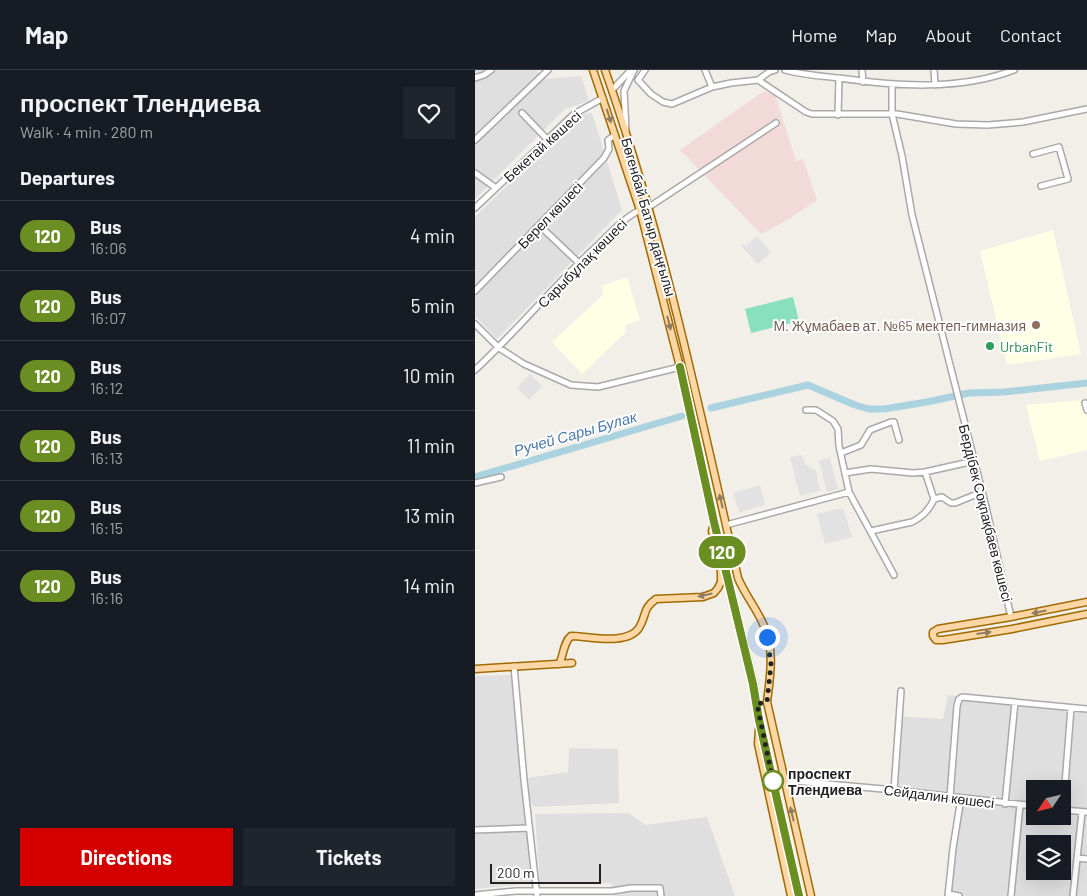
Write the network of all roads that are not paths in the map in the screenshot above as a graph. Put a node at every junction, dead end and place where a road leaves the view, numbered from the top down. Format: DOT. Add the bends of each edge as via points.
graph roads {
  1 [pos="491,70"];
  2 [pos="548,70"];
  3 [pos="593,70"];
  4 [pos="605,70"];
  5 [pos="632,70"];
  6 [pos="645,70"];
  7 [pos="705,70"];
  8 [pos="775,70"];
  9 [pos="785,70"];
  10 [pos="862,70"];
  11 [pos="934,70"];
  12 [pos="1014,70"];
  13 [pos="475,78"];
  14 [pos="839,78"];
  15 [pos="758,80"];
  16 [pos="863,82"];
  17 [pos="892,84"];
  18 [pos="935,84"];
  19 [pos="712,87"];
  20 [pos="612,90"];
  21 [pos="603,98"];
  22 [pos="1087,109"];
  23 [pos="522,113"];
  24 [pos="892,114"];
  25 [pos="838,115"];
  26 [pos="776,124"];
  27 [pos="626,133"];
  28 [pos="615,135"];
  29 [pos="547,139"];
  30 [pos="475,140"];
  31 [pos="1033,154"];
  32 [pos="475,173"];
  33 [pos="1041,186"];
  34 [pos="496,188"];
  35 [pos="649,207"];
  36 [pos="475,208"];
  37 [pos="639,210"];
  38 [pos="540,226"];
  39 [pos="579,263"];
  40 [pos="475,291"];
  41 [pos="475,324"];
  42 [pos="499,348"];
  43 [pos="690,364"];
  44 [pos="680,367"];
  45 [pos="475,370"];
  46 [pos="1085,403"];
  47 [pos="806,410"];
  48 [pos="1087,410"];
  49 [pos="899,440"];
  50 [pos="708,450"];
  51 [pos="699,452"];
  52 [pos="841,453"];
  53 [pos="974,461"];
  54 [pos="925,472"];
  55 [pos="845,473"];
  56 [pos="501,477"];
  57 [pos="475,483"];
  58 [pos="849,492"];
  59 [pos="982,492"];
  60 [pos="935,499"];
  61 [pos="714,522"];
  62 [pos="726,525"];
  63 [pos="871,531"];
  64 [pos="894,575"];
  65 [pos="1087,602"];
  66 [pos="1087,614"];
  67 [pos="1011,617"];
  68 [pos="571,663"];
  69 [pos="559,664"];
  70 [pos="514,666"];
  71 [pos="475,669"];
  72 [pos="901,691"];
  73 [pos="767,702"];
  74 [pos="1015,702"];
  75 [pos="757,704"];
  76 [pos="1071,708"];
  77 [pos="1087,709"];
  78 [pos="759,720"];
  79 [pos="784,780"];
  80 [pos="1065,780"];
  81 [pos="894,790"];
  82 [pos="950,797"];
  83 [pos="961,798"];
  84 [pos="1005,804"];
  85 [pos="1020,805"];
  86 [pos="1026,805"];
  87 [pos="1071,811"];
  88 [pos="1084,812"];
  89 [pos="529,828"];
  90 [pos="475,830"];
  91 [pos="786,836"];
  92 [pos="797,836"];
  93 [pos="1077,858"];
  94 [pos="1087,859"];
  95 [pos="537,893"];
  96 [pos="475,895"];
  97 [pos="948,895"];
  98 [pos="661,896"];
  99 [pos="791,896"];
  100 [pos="799,896"];
  101 [pos="811,896"];
  102 [pos="959,896"];
  103 [pos="1011,896"];
  104 [pos="1073,896"];
  1 -- 13 [label="street"];
  2 -- 30 [label="street"];
  3 -- 21 [label="main road, Бөгенбай Батыр даңғылы"];
  4 -- 20 [label="main road, Бөгенбай Батыр даңғылы"];
  5 -- 20 [label="street"];
  5 -- 27 [label="street" via="624,92"];
  6 -- 19 [label="street" via="638,80 651,94 668,104"];
  7 -- 19 [label="street"];
  8 -- 15 [label="street"];
  9 -- 14 [label="street"];
  10 -- 16 [label="street"];
  11 -- 18 [label="street"];
  12 -- 18 [label="street" via="968,81"];
  14 -- 16 [label="street"];
  14 -- 25 [label="street"];
  15 -- 19 [label="street"];
  15 -- 25 [label="street" via="806,112"];
  16 -- 17 [label="street"];
  17 -- 18 [label="street"];
  17 -- 24 [label="street"];
  20 -- 21 [label="main road, Бекетай көшесі"];
  20 -- 27 [label="main road, Бөгенбай Батыр даңғылы"];
  21 -- 28 [label="main road, Бөгенбай Батыр даңғылы, one-way"];
  21 -- 29 [label="street, Бекетай көшесі" via="575,114"];
  22 -- 24 [label="street" via="1023,122 988,125 956,124"];
  23 -- 29 [label="street"];
  24 -- 25 [label="street"];
  24 -- 53 [label="street, Бердібек Соқпақбаев көшесі" via="910,206"];
  26 -- 35 [label="street, Сарыбұлақ көшесі"];
  27 -- 35 [label="main road, Бөгенбай Батыр даңғылы"];
  28 -- 37 [label="main road, Бөгенбай Батыр даңғылы"];
  28 -- 38 [label="street, Берел көшесі" via="608,140 609,149 604,158"];
  29 -- 34 [label="street, Бекетай көшесі"];
  31 -- 33 [label="street" via="1059,147 1067,179"];
  32 -- 34 [label="street"];
  34 -- 36 [label="street, Бекетай көшесі"];
  35 -- 37 [label="main road, Сарыбұлақ көшесі"];
  35 -- 43 [label="main road, Бөгенбай Батыр даңғылы"];
  37 -- 39 [label="street, Сарыбұлақ көшесі"];
  37 -- 44 [label="main road, Бөгенбай Батыр даңғылы, one-way"];
  38 -- 39 [label="street"];
  38 -- 40 [label="street, Берел көшесі"];
  39 -- 42 [label="street, Сарыбұлақ көшесі"];
  41 -- 42 [label="street"];
  42 -- 44 [label="street" via="552,378 590,387"];
  42 -- 45 [label="street, Сарыбұлақ көшесі"];
  43 -- 44 [label="main road"];
  43 -- 50 [label="main road, Бөгенбай Батыр даңғылы"];
  44 -- 51 [label="main road, Бөгенбай Батыр даңғылы"];
  46 -- 48 [label="street"];
  47 -- 52 [label="street" via="816,410 833,421 838,429"];
  49 -- 52 [label="street" via="896,426 891,422 870,430 861,446"];
  50 -- 51 [label="main road"];
  62 -- 50 [label="main road, Бөгенбай Батыр даңғылы, one-way"];
  51 -- 61 [label="main road, Бөгенбай Батыр даңғылы"];
  52 -- 55 [label="street"];
  53 -- 54 [label="street"];
  53 -- 59 [label="street, Бердібек Соқпақбаев көшесі"];
  54 -- 55 [label="street" via="871,469"];
  54 -- 60 [label="street"];
  55 -- 58 [label="street"];
  56 -- 57 [label="street"];
  58 -- 62 [label="street"];
  58 -- 63 [label="street"];
  59 -- 60 [label="street" via="955,503 942,497"];
  59 -- 67 [label="street, Бердібек Соқпақбаев көшесі"];
  60 -- 63 [label="street" via="918,519"];
  61 -- 69 [label="main road, one-way" via="712,531 721,572 721,582 714,593 656,598 645,609 635,632 624,638 571,636"];
  61 -- 75 [label="main road"];
  62 -- 73 [label="main road, Бөгенбай Батыр даңғылы" via="743,591 765,627 771,664"];
  63 -- 64 [label="street"];
  65 -- 67 [label="main road, one-way"];
  67 -- 66 [label="main road, one-way" via="939,629 933,634 936,640"];
  68 -- 69 [label="main road"];
  69 -- 70 [label="main road"];
  70 -- 71 [label="main road"];
  70 -- 89 [label="street"];
  72 -- 81 [label="street"];
  73 -- 75 [label="main road"];
  73 -- 79 [label="main road, Бөгенбай Батыр даңғылы"];
  74 -- 76 [label="street"];
  74 -- 82 [label="street" via="962,697 958,701"];
  74 -- 84 [label="street"];
  75 -- 78 [label="main road"];
  76 -- 77 [label="street"];
  76 -- 80 [label="street"];
  78 -- 91 [label="main road"];
  78 -- 99 [label="main road" via="758,744"];
  79 -- 81 [label="street, Сейдалин көшесі"];
  92 -- 79 [label="main road, Бөгенбай Батыр даңғылы, one-way"];
  81 -- 82 [label="street, Сейдалин көшесі"];
  82 -- 83 [label="street, Сейдалин көшесі"];
  83 -- 84 [label="street, Сейдалин көшесі"];
  83 -- 97 [label="street"];
  84 -- 85 [label="street, Сейдалин көшесі"];
  85 -- 86 [label="street, Сейдалин көшесі"];
  85 -- 103 [label="street"];
  87 -- 88 [label="street"];
  88 -- 93 [label="street"];
  89 -- 90 [label="street"];
  89 -- 95 [label="street"];
  91 -- 92 [label="main road"];
  91 -- 100 [label="main road"];
  92 -- 101 [label="main road, Бөгенбай Батыр даңғылы"];
  93 -- 94 [label="street"];
  93 -- 104 [label="street"];
  95 -- 96 [label="street"];
  95 -- 98 [label="street" via="660,888"];
  97 -- 102 [label="street"];
}
